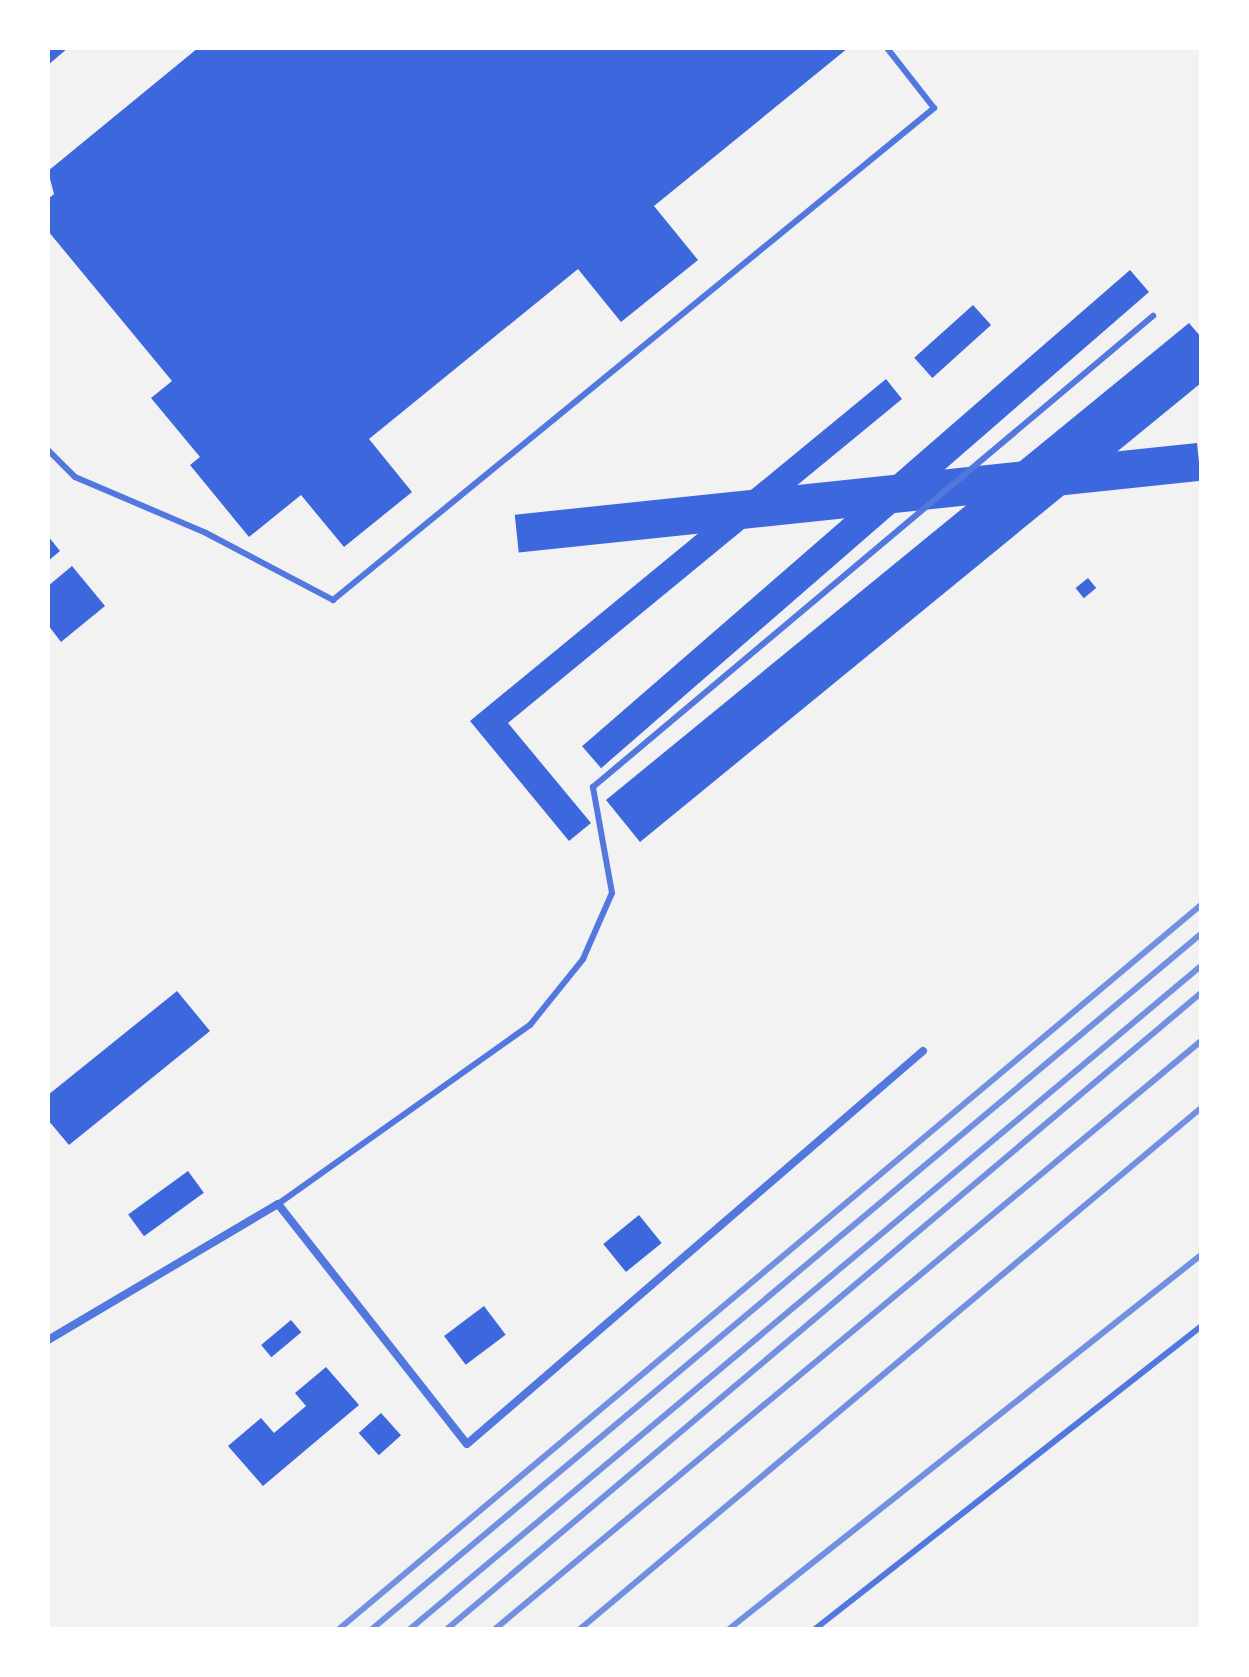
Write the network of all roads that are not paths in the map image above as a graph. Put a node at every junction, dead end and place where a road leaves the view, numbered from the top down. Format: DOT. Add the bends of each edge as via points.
graph roads {
  1 [pos="887,48"];
  2 [pos="1153,316"];
  3 [pos="48,450"];
  4 [pos="923,1051"];
  5 [pos="278,1204"];
  6 [pos="1201,1326"];
  7 [pos="48,1340"];
  8 [pos="815,1629"];
  1 -- 3 [label="lane" via="934,108 333,600 206,533 75,477"];
  2 -- 5 [label="lane" via="593,787 612,893 583,959 530,1025"];
  4 -- 5 [label="street" via="467,1444"];
  5 -- 7 [label="street"];
  6 -- 8 [label="lane"];
}
